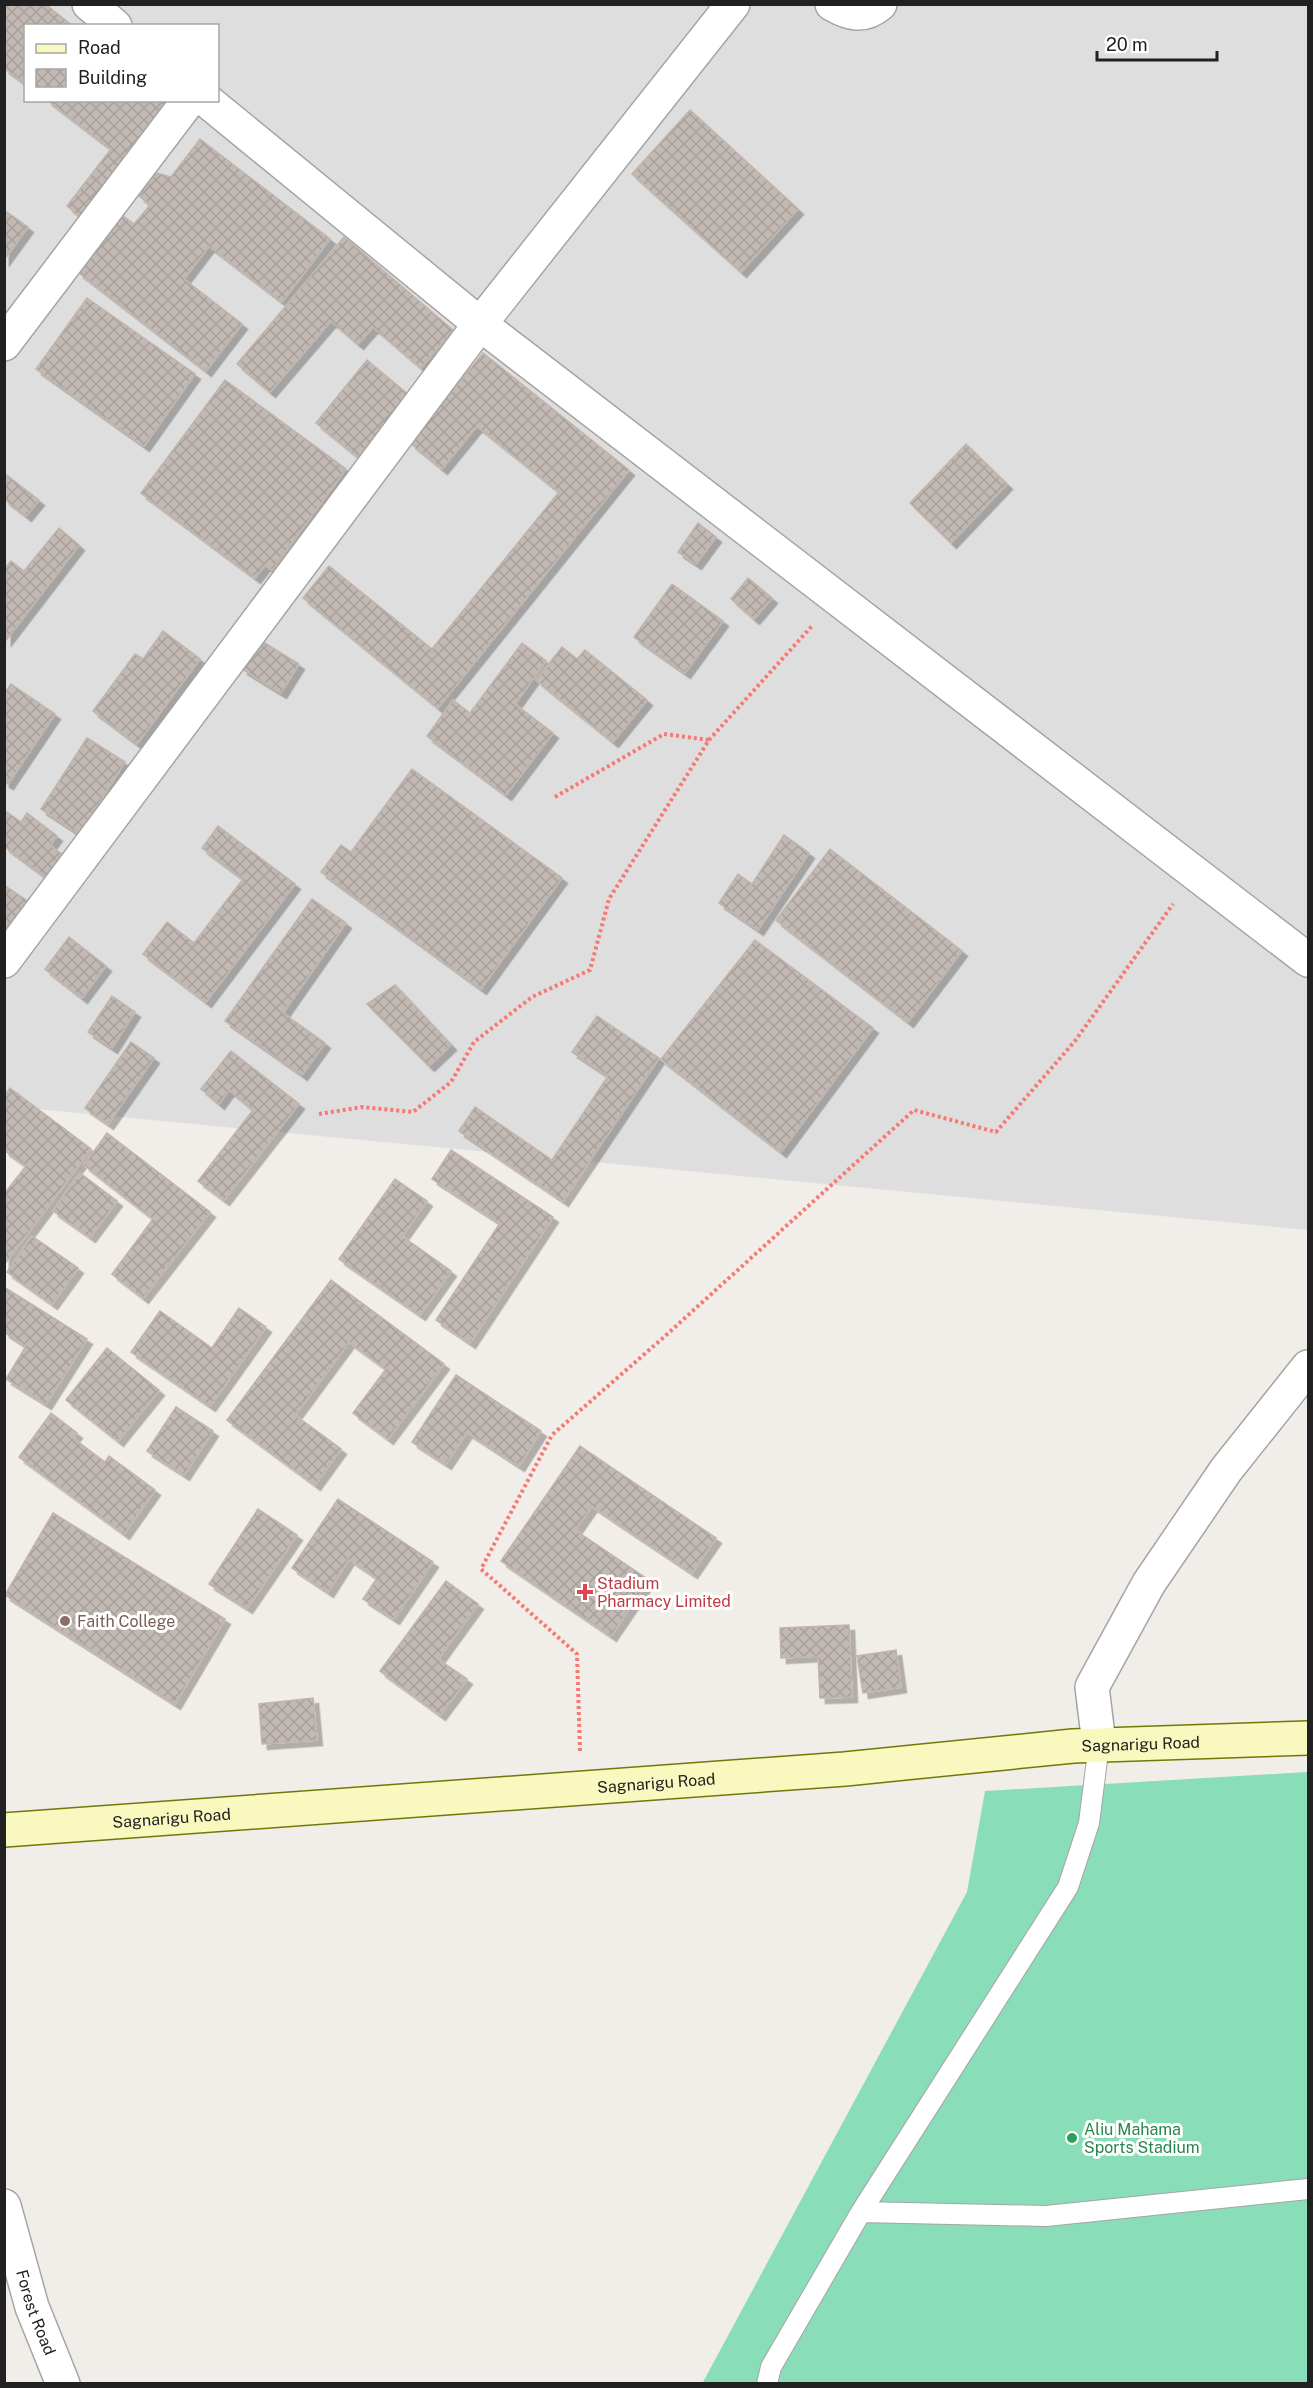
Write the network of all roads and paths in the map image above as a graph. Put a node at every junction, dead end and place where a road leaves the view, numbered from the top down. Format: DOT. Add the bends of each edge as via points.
graph roads {
  1 [pos="89,4"];
  2 [pos="733,4"];
  3 [pos="832,4"];
  4 [pos="880,4"];
  5 [pos="113,24"];
  6 [pos="187,102"];
  7 [pos="208,102"];
  8 [pos="480,324"];
  9 [pos="4,344"];
  10 [pos="837,598"];
  11 [pos="709,740"];
  12 [pos="555,797"];
  13 [pos="1195,873"];
  14 [pos="1308,960"];
  15 [pos="4,961"];
  16 [pos="319,1113"];
  17 [pos="1308,1367"];
  18 [pos="1308,1738"];
  19 [pos="1099,1744"];
  20 [pos="582,1788"];
  21 [pos="4,1830"];
  22 [pos="1308,2188"];
  23 [pos="4,2206"];
  24 [pos="861,2212"];
  25 [pos="63,2384"];
  26 [pos="767,2384"];
  1 -- 5 [label="street"];
  2 -- 8 [label="street"];
  3 -- 4 [label="street" via="848,13 860,14"];
  6 -- 9 [label="street"];
  7 -- 8 [label="street"];
  8 -- 10 [label="street"];
  8 -- 15 [label="street"];
  10 -- 11 [label="path"];
  10 -- 13 [label="street"];
  11 -- 12 [label="path" via="664,735"];
  11 -- 16 [label="path" via="609,899 590,970 532,997 474,1042 451,1082 413,1112 362,1107"];
  13 -- 14 [label="street"];
  13 -- 20 [label="path" via="1076,1041 996,1132 914,1110 552,1435 481,1569 577,1654"];
  17 -- 19 [label="street" via="1226,1470 1149,1583 1092,1686"];
  18 -- 19 [label="main road, Sagnarigu Road"];
  19 -- 20 [label="main road, Sagnarigu Road" via="845,1769"];
  19 -- 24 [label="lane" via="1089,1823 1068,1887"];
  20 -- 21 [label="main road, Sagnarigu Road"];
  22 -- 24 [label="lane" via="1046,2216"];
  23 -- 25 [label="street, Forest Road" via="32,2307"];
  24 -- 26 [label="lane" via="771,2367"];
}
